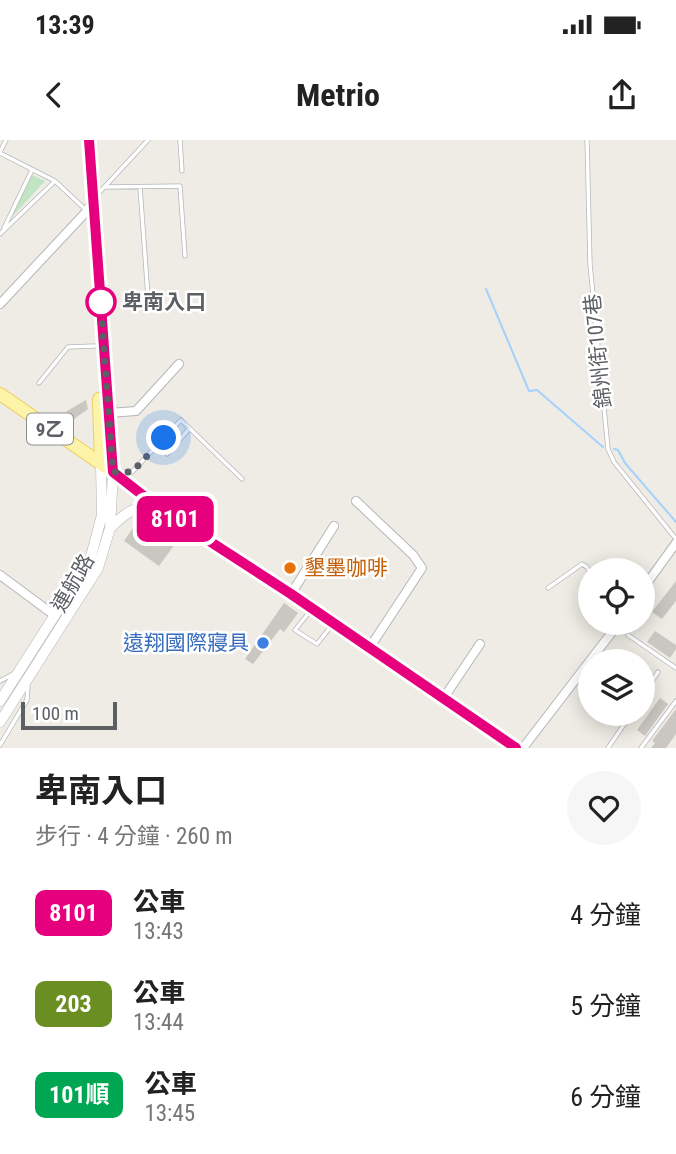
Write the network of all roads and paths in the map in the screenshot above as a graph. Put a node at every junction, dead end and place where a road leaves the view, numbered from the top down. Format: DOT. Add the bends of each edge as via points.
graph roads {
  1 [pos="6,140"];
  2 [pos="82,140"];
  3 [pos="89,140"];
  4 [pos="148,140"];
  5 [pos="180,140"];
  6 [pos="587,140"];
  7 [pos="0,153"];
  8 [pos="32,170"];
  9 [pos="182,170"];
  10 [pos="55,181"];
  11 [pos="104,187"];
  12 [pos="141,187"];
  13 [pos="93,199"];
  14 [pos="87,211"];
  15 [pos="1,233"];
  16 [pos="185,256"];
  17 [pos="148,298"];
  18 [pos="0,303"];
  19 [pos="95,346"];
  20 [pos="179,365"];
  21 [pos="38,383"];
  22 [pos="0,394"];
  23 [pos="108,413"];
  24 [pos="189,429"];
  25 [pos="167,454"];
  26 [pos="101,464"];
  27 [pos="113,472"];
  28 [pos="242,479"];
  29 [pos="356,501"];
  30 [pos="163,511"];
  31 [pos="334,526"];
  32 [pos="110,528"];
  33 [pos="676,541"];
  34 [pos="578,567"];
  35 [pos="84,569"];
  36 [pos="655,571"];
  37 [pos="0,575"];
  38 [pos="92,577"];
  39 [pos="548,588"];
  40 [pos="291,594"];
  41 [pos="312,609"];
  42 [pos="54,615"];
  43 [pos="333,623"];
  44 [pos="605,635"];
  45 [pos="628,635"];
  46 [pos="480,644"];
  47 [pos="370,648"];
  48 [pos="676,668"];
  49 [pos="25,672"];
  50 [pos="658,672"];
  51 [pos="655,676"];
  52 [pos="0,681"];
  53 [pos="12,692"];
  54 [pos="443,699"];
  55 [pos="0,701"];
  56 [pos="676,701"];
  57 [pos="0,722"];
  58 [pos="623,726"];
  59 [pos="0,746"];
  60 [pos="516,748"];
  61 [pos="523,748"];
  62 [pos="608,748"];
  63 [pos="641,748"];
  1 -- 7 [label="lane"];
  2 -- 14 [label="main road"];
  3 -- 13 [label="main road"];
  4 -- 11 [label="lane"];
  5 -- 9 [label="lane"];
  6 -- 33 [label="lane, 錦州街107巷" via="590,264 608,449"];
  7 -- 8 [label="lane"];
  8 -- 10 [label="lane"];
  8 -- 15 [label="lane"];
  10 -- 14 [label="lane"];
  10 -- 15 [label="lane"];
  11 -- 12 [label="lane"];
  11 -- 13 [label="lane"];
  12 -- 16 [label="lane" via="180,186"];
  12 -- 17 [label="lane"];
  13 -- 14 [label="street"];
  13 -- 23 [label="main road"];
  14 -- 18 [label="street"];
  14 -- 19 [label="main road"];
  19 -- 21 [label="lane" via="68,346"];
  19 -- 26 [label="main road"];
  20 -- 23 [label="street" via="136,411"];
  22 -- 26 [label="main road, 9乙"];
  23 -- 27 [label="main road"];
  24 -- 25 [label="lane"];
  24 -- 27 [label="lane" via="181,420 132,472"];
  24 -- 28 [label="lane"];
  26 -- 27 [label="main road, 9乙"];
  26 -- 35 [label="street, 連航路" via="102,515"];
  27 -- 30 [label="main road, 9乙"];
  27 -- 32 [label="street, 連航路"];
  29 -- 47 [label="street" via="422,568"];
  30 -- 32 [label="street" via="147,506 134,509"];
  30 -- 40 [label="main road, 9乙"];
  31 -- 40 [label="street"];
  32 -- 38 [label="street, 連航路"];
  33 -- 36 [label="street"];
  34 -- 39 [label="lane"];
  35 -- 38 [label="street"];
  35 -- 42 [label="street, 連航路"];
  37 -- 42 [label="street"];
  38 -- 49 [label="street, 連航路"];
  40 -- 41 [label="main road, 9乙"];
  41 -- 43 [label="main road, 9乙"];
  41 -- 43 [label="lane" via="295,631 317,644"];
  42 -- 49 [label="street, 連航路"];
  43 -- 47 [label="main road, 9乙"];
  44 -- 61 [label="street"];
  45 -- 48 [label="lane"];
  46 -- 54 [label="street"];
  47 -- 54 [label="main road, 9乙"];
  49 -- 52 [label="lane"];
  49 -- 53 [label="street, 連航路"];
  49 -- 59 [label="lane" via="27,700"];
  50 -- 51 [label="lane"];
  53 -- 55 [label="street"];
  53 -- 57 [label="street"];
  54 -- 60 [label="main road, 9乙"];
  56 -- 63 [label="lane"];
  58 -- 62 [label="lane"];
}
